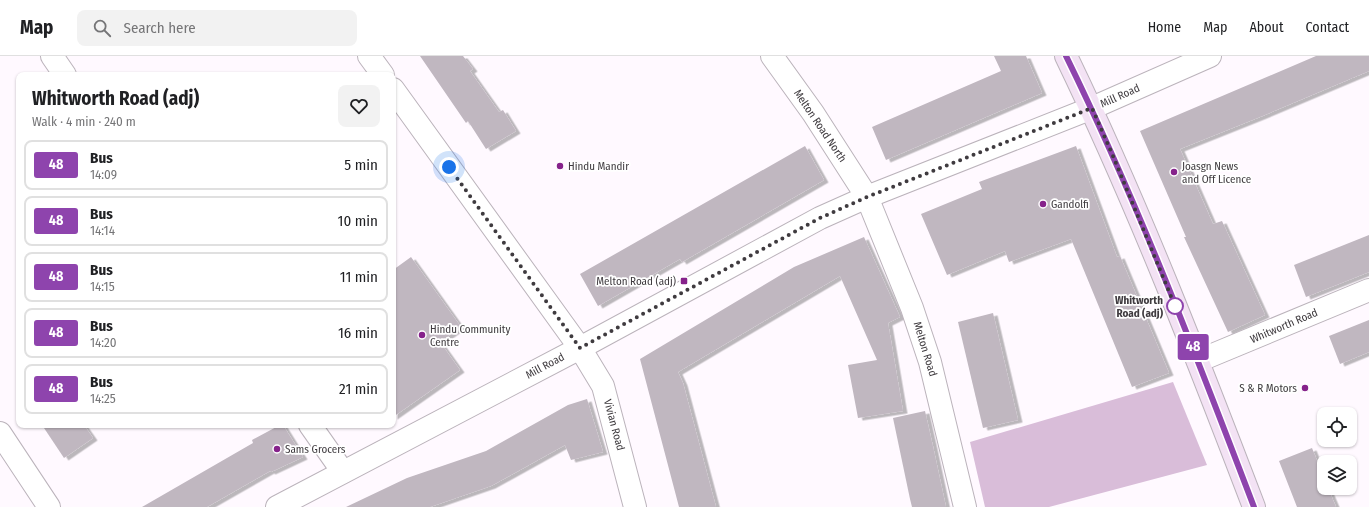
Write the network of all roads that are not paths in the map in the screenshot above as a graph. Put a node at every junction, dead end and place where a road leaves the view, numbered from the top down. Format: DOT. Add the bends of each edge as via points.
graph roads {
  1 [pos="52,56"];
  2 [pos="369,56"];
  3 [pos="772,56"];
  4 [pos="1066,56"];
  5 [pos="1210,56"];
  6 [pos="63,72"];
  7 [pos="381,72"];
  8 [pos="396,93"];
  9 [pos="1092,108"];
  10 [pos="867,197"];
  11 [pos="1369,290"];
  12 [pos="580,348"];
  13 [pos="1198,361"];
  14 [pos="312,428"];
  15 [pos="0,433"];
  16 [pos="343,472"];
  17 [pos="49,507"];
  18 [pos="277,507"];
  19 [pos="635,507"];
  20 [pos="965,507"];
  21 [pos="1254,507"];
  1 -- 6 [label="street"];
  2 -- 7 [label="street"];
  3 -- 10 [label="street, Melton Road North" via="813,113"];
  4 -- 9 [label="main road"];
  5 -- 9 [label="street, Mill Road"];
  8 -- 12 [label="street, Vivian Road"];
  9 -- 10 [label="street, Mill Road"];
  9 -- 13 [label="main road"];
  10 -- 12 [label="street, Mill Road" via="820,218"];
  10 -- 20 [label="street, Melton Road" via="912,308 930,362"];
  11 -- 13 [label="street, Whitworth Road"];
  12 -- 16 [label="street, Mill Road"];
  12 -- 19 [label="street, Vivian Road" via="603,386"];
  13 -- 21 [label="main road"];
  14 -- 16 [label="street"];
  15 -- 17 [label="street"];
  16 -- 18 [label="street, Mill Road"];
}
